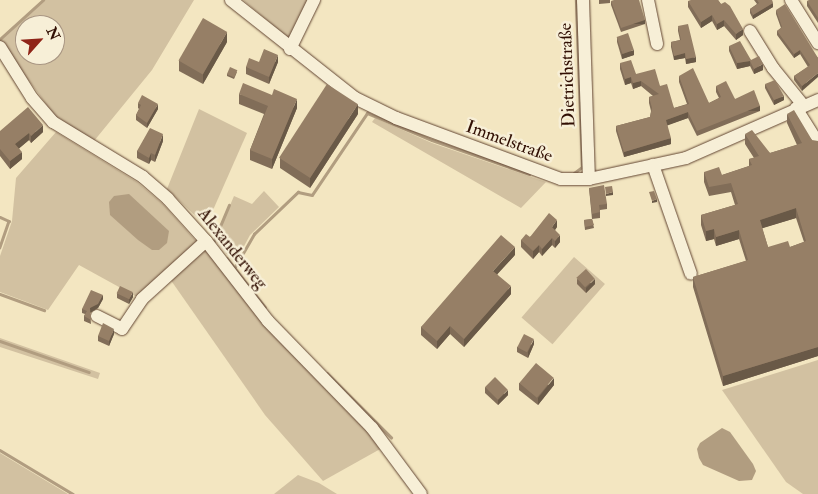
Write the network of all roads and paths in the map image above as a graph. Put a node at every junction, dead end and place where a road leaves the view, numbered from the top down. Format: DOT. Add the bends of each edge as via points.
graph roads {
  1 [pos="231,0"];
  2 [pos="314,0"];
  3 [pos="583,0"];
  4 [pos="648,0"];
  5 [pos="791,0"];
  6 [pos="750,31"];
  7 [pos="818,43"];
  8 [pos="657,44"];
  9 [pos="0,48"];
  10 [pos="290,50"];
  11 [pos="818,100"];
  12 [pos="800,107"];
  13 [pos="818,143"];
  14 [pos="653,165"];
  15 [pos="589,179"];
  16 [pos="206,242"];
  17 [pos="691,274"];
  18 [pos="97,316"];
  19 [pos="421,494"];
  1 -- 10 [label="street, Immelstraße"];
  2 -- 10 [label="street"];
  3 -- 15 [label="street, Dietrichstraße"];
  4 -- 8 [label="street"];
  5 -- 7 [label="street"];
  6 -- 12 [label="street"];
  9 -- 16 [label="street, Alexanderweg" via="32,98 53,122 143,177"];
  10 -- 15 [label="street, Immelstraße" via="355,98 389,115 539,173 571,180"];
  11 -- 12 [label="street, Immelstraße"];
  12 -- 13 [label="street"];
  12 -- 14 [label="street, Immelstraße" via="686,158"];
  14 -- 15 [label="street, Immelstraße"];
  14 -- 17 [label="street"];
  16 -- 18 [label="street" via="142,299 122,329"];
  16 -- 19 [label="street, Alexanderweg" via="268,321 372,428"];
}
